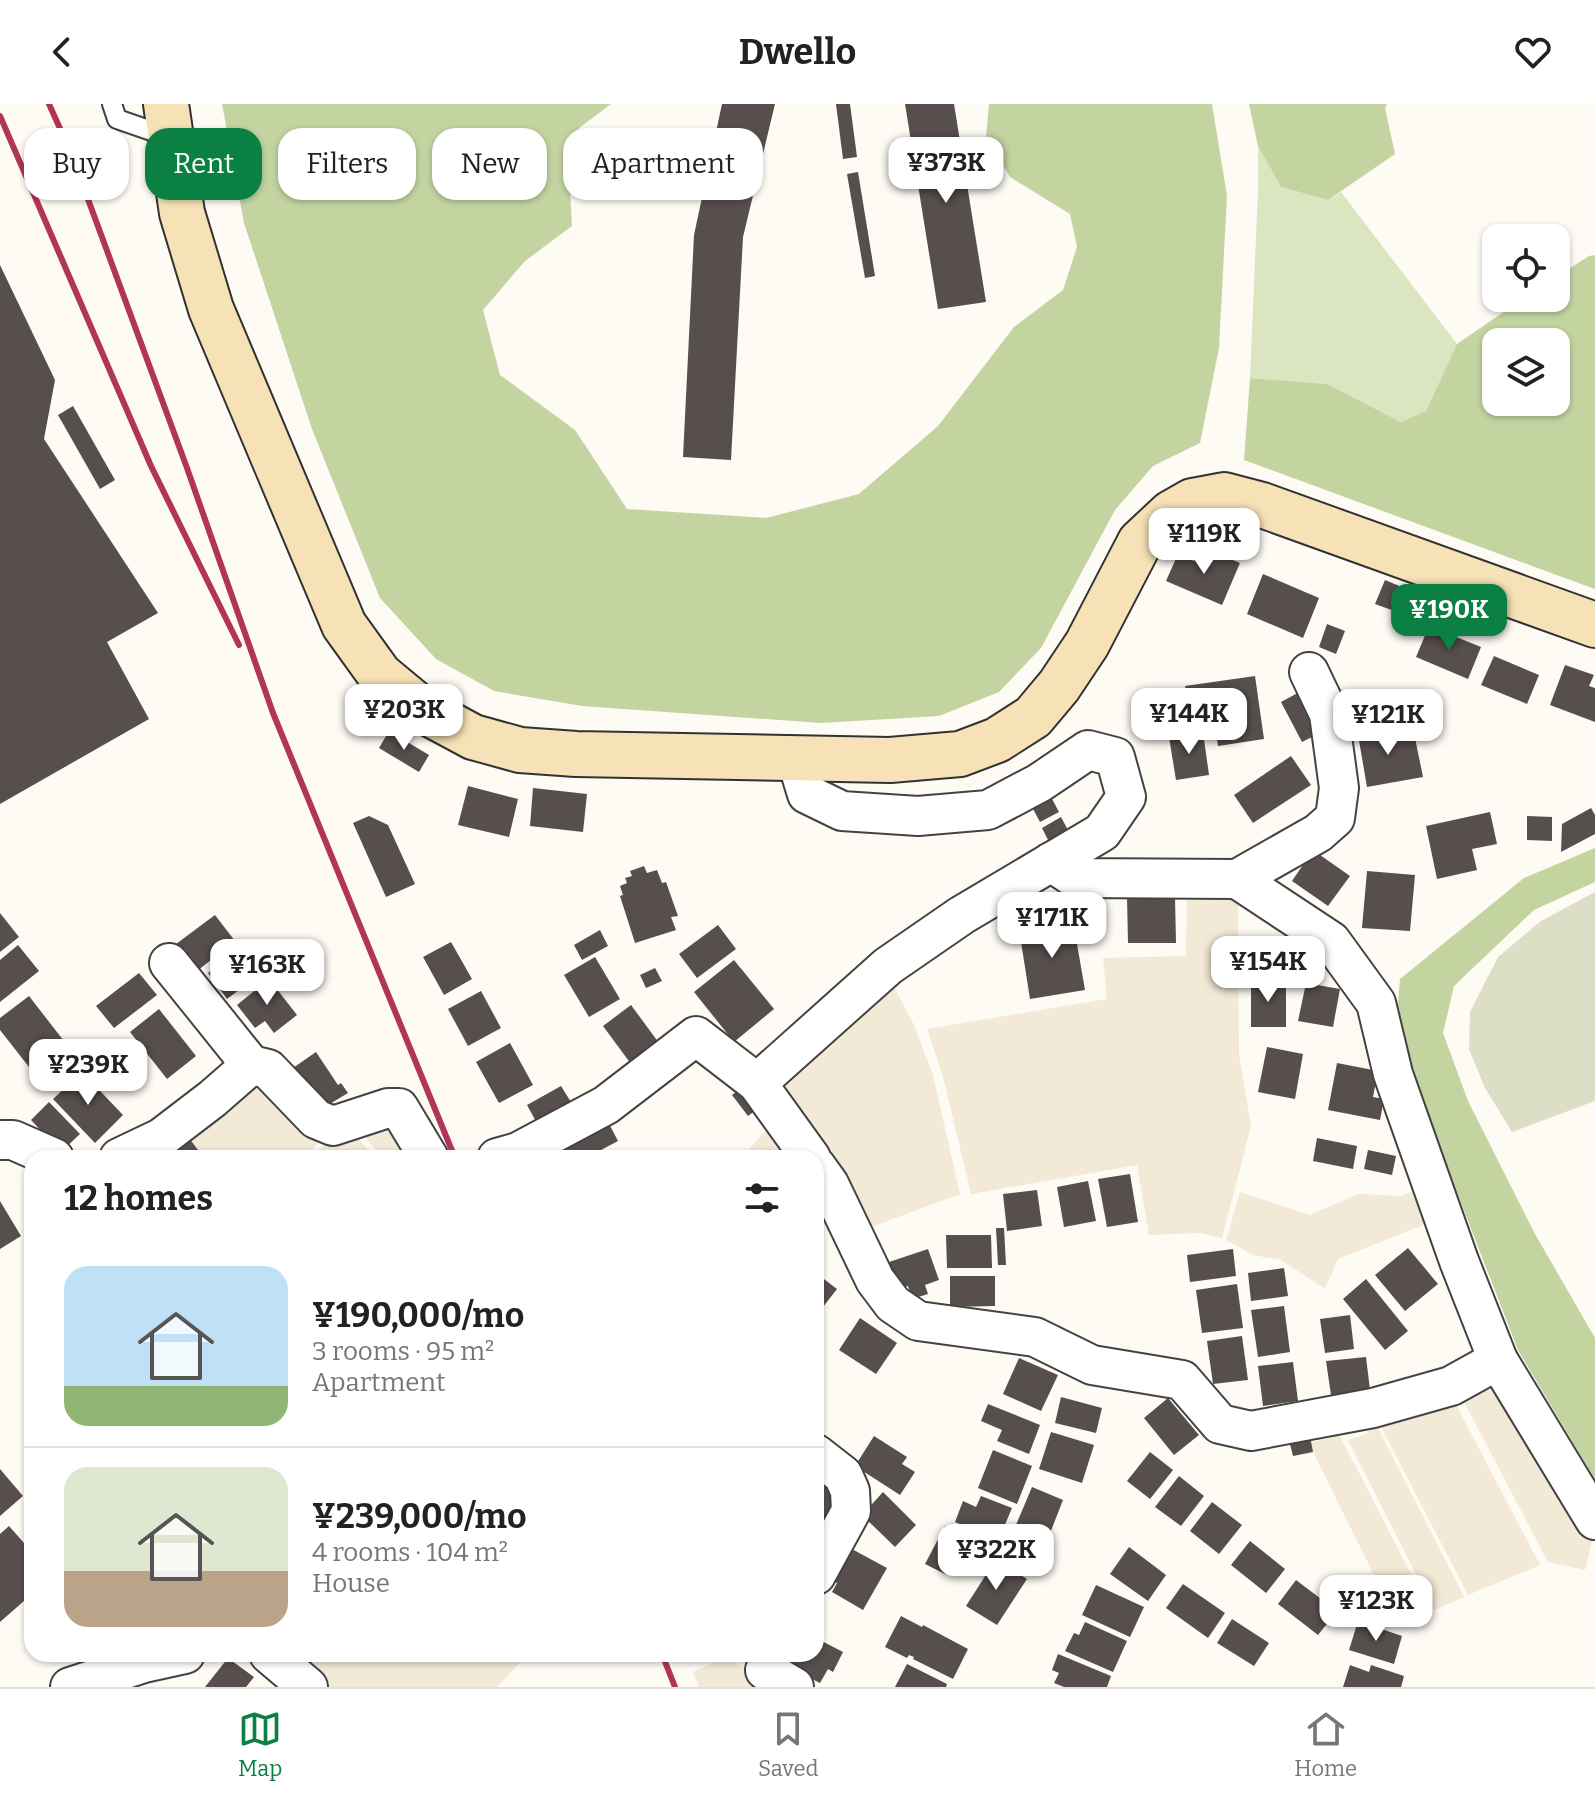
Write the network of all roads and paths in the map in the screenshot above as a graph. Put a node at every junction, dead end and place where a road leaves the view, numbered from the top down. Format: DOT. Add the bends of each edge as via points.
graph roads {
  1 [pos="112,104"];
  2 [pos="169,121"];
  3 [pos="1595,625"];
  4 [pos="1309,672"];
  5 [pos="796,758"];
  6 [pos="1051,862"];
  7 [pos="1237,879"];
  8 [pos="169,963"];
  9 [pos="251,1065"];
  10 [pos="757,1083"];
  11 [pos="4,1131"];
  12 [pos="39,1150"];
  13 [pos="136,1150"];
  14 [pos="424,1150"];
  15 [pos="524,1150"];
  16 [pos="805,1150"];
  17 [pos="824,1177"];
  18 [pos="1498,1360"];
  19 [pos="824,1460"];
  20 [pos="1595,1520"];
  21 [pos="824,1560"];
  22 [pos="149,1662"];
  23 [pos="278,1662"];
  24 [pos="769,1662"];
  25 [pos="70,1687"];
  26 [pos="308,1687"];
  27 [pos="794,1687"];
  1 -- 2 [label="lane" via="117,119"];
  2 -- 5 [label="street" via="182,213 211,309 344,625 380,675 421,709 473,737 520,750"];
  3 -- 5 [label="street" via="1224,495 1192,501 1140,542 1059,686 1033,717 997,740 960,754 890,760"];
  4 -- 7 [label="street" via="1329,714 1339,788 1335,818"];
  5 -- 6 [label="street" via="807,794 842,811 918,816 988,810 1088,750 1115,757 1126,797 1102,832"];
  6 -- 7 [label="street" via="1075,878"];
  6 -- 10 [label="street" via="888,966"];
  7 -- 18 [label="street" via="1331,941 1376,1003 1393,1074"];
  8 -- 9 [label="street"];
  9 -- 13 [label="street" via="161,1138"];
  9 -- 14 [label="street" via="268,1069 316,1119 333,1126 399,1108"];
  10 -- 15 [label="street" via="696,1036 606,1105"];
  10 -- 16 [label="street"];
  11 -- 12 [label="street"];
  17 -- 18 [label="street" via="875,1280 893,1304 918,1321 1035,1337 1092,1365 1182,1380 1220,1424 1251,1431 1373,1408 1451,1386"];
  18 -- 20 [label="street"];
  19 -- 21 [label="street" via="843,1475 851,1511"];
  22 -- 25 [label="street"];
  23 -- 26 [label="street"];
  24 -- 27 [label="street" via="765,1670"];
}
